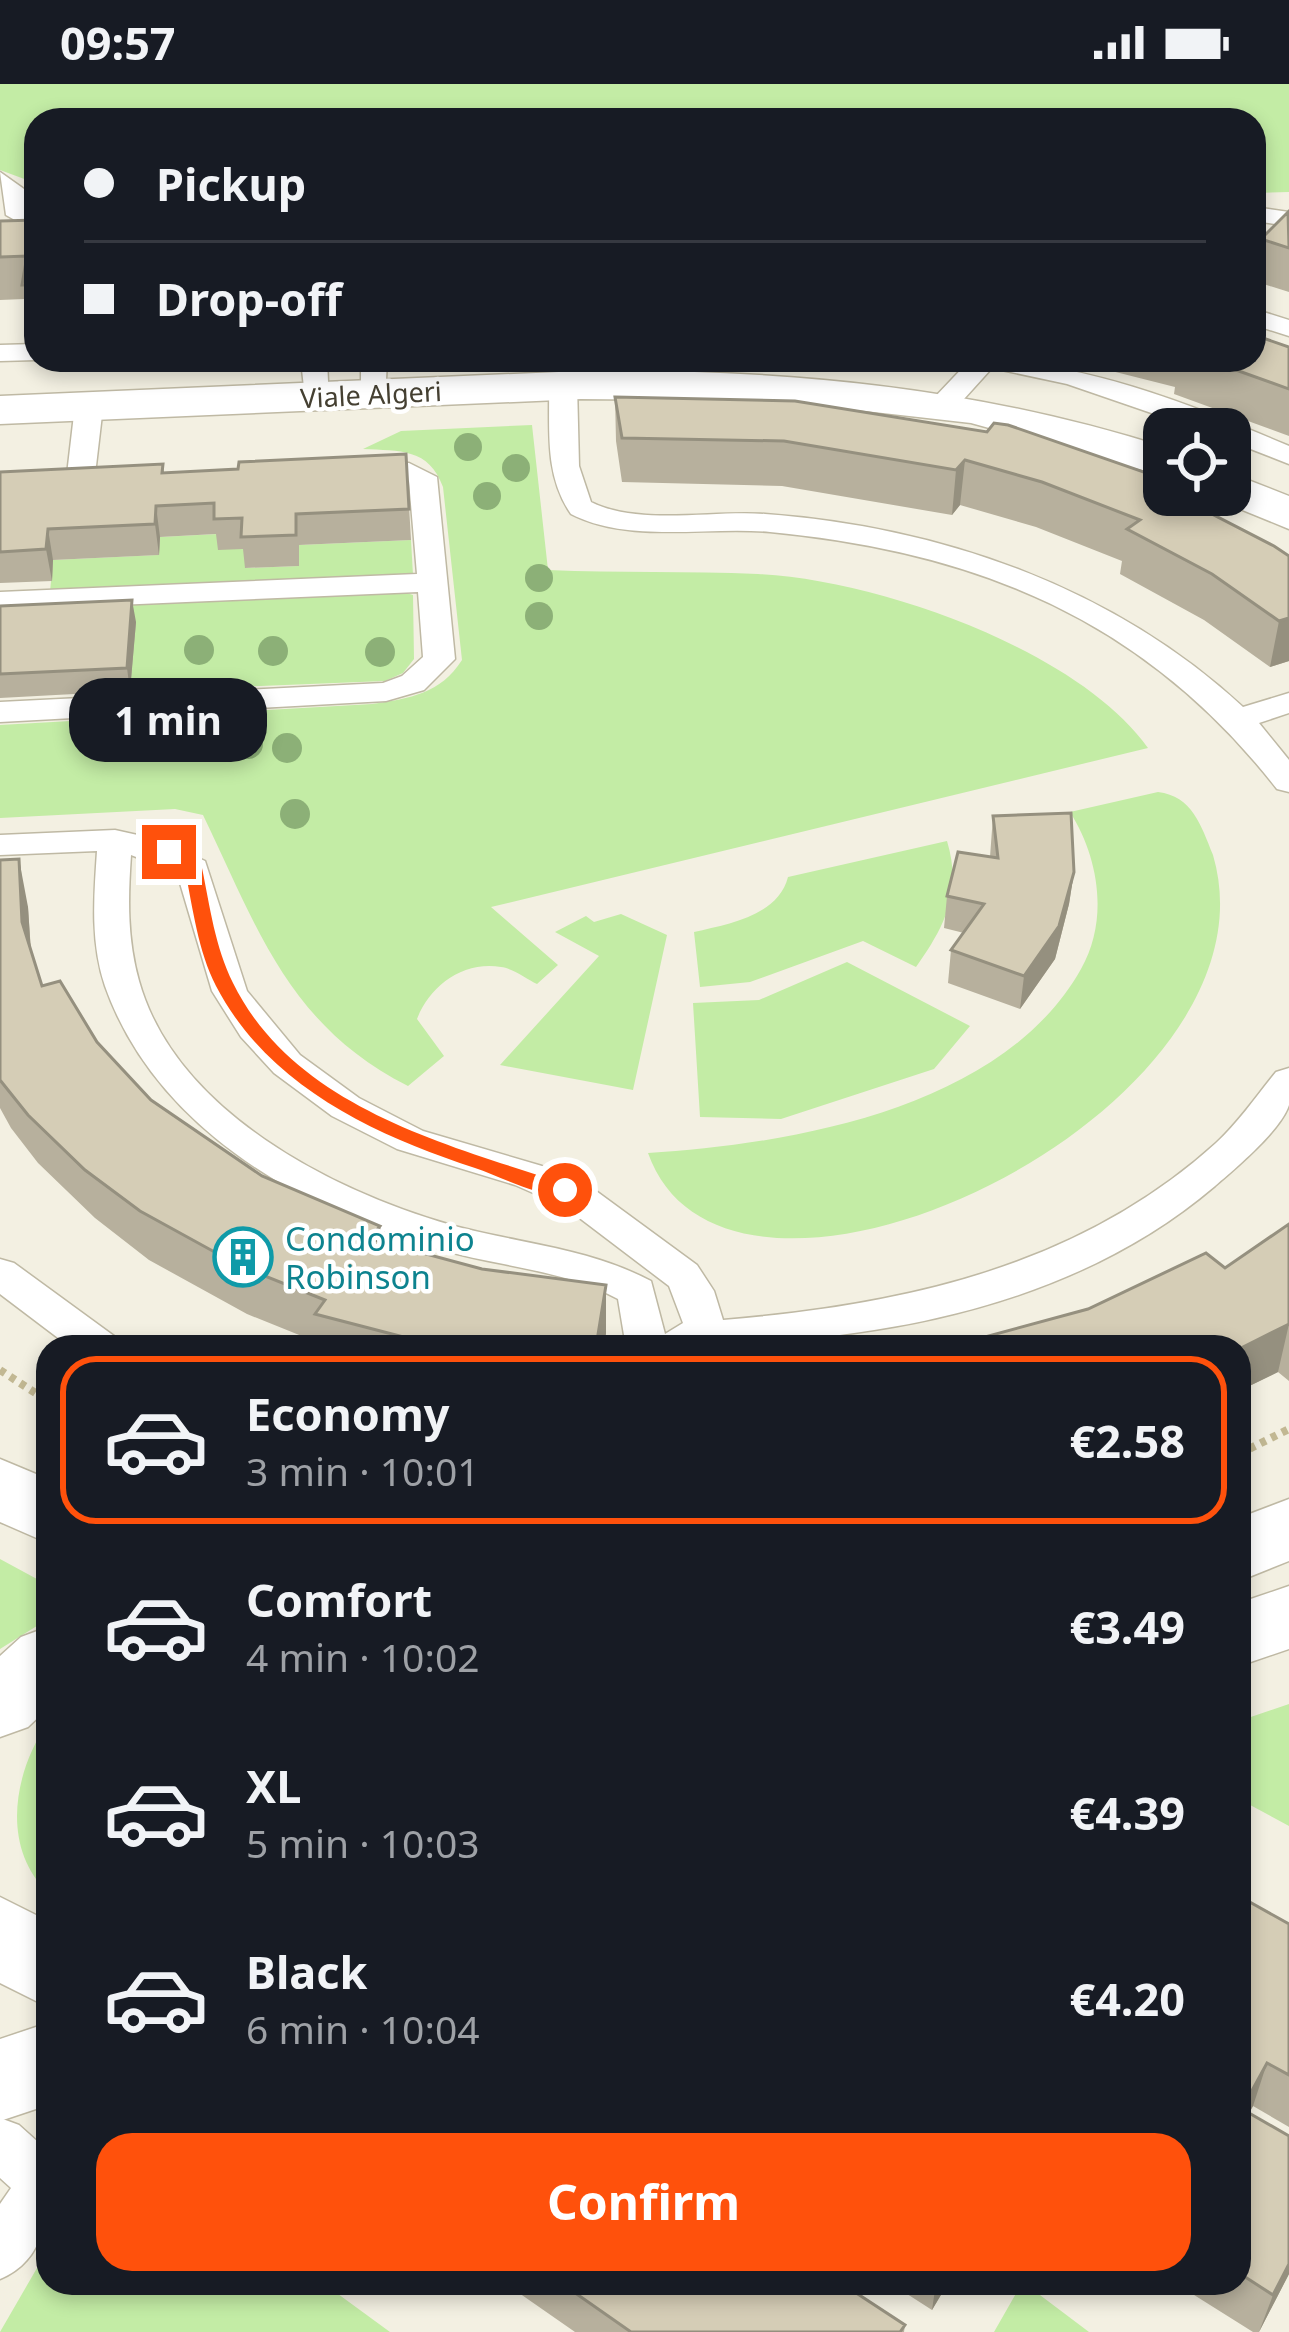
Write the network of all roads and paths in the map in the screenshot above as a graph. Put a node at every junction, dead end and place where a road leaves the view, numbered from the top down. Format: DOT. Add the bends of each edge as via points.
graph roads {
  1 [pos="0,179"];
  2 [pos="24,218"];
  3 [pos="977,372"];
  4 [pos="1048,372"];
  5 [pos="375,377"];
  6 [pos="316,378"];
  7 [pos="563,384"];
  8 [pos="944,404"];
  9 [pos="89,406"];
  10 [pos="1164,408"];
  11 [pos="0,410"];
  12 [pos="1251,440"];
  13 [pos="1143,456"];
  14 [pos="1289,456"];
  15 [pos="315,474"];
  16 [pos="40,484"];
  17 [pos="1251,497"];
  18 [pos="1289,514"];
  19 [pos="434,582"];
  20 [pos="0,602"];
  21 [pos="1289,703"];
  22 [pos="0,712"];
  23 [pos="1240,719"];
  24 [pos="1280,753"];
  25 [pos="1289,782"];
  26 [pos="115,840"];
  27 [pos="0,845"];
  28 [pos="1289,1081"];
  29 [pos="0,1273"];
  30 [pos="83,1335"];
  31 [pos="645,1335"];
  32 [pos="704,1335"];
  33 [pos="759,1335"];
  34 [pos="0,1370"];
  35 [pos="36,1393"];
  36 [pos="1289,1429"];
  37 [pos="1251,1448"];
  38 [pos="0,1486"];
  39 [pos="36,1507"];
  40 [pos="1289,1528"];
  41 [pos="1251,1545"];
  42 [pos="1289,1617"];
  43 [pos="1251,1630"];
  44 [pos="36,1670"];
  45 [pos="0,1704"];
  46 [pos="0,1934"];
  47 [pos="36,1960"];
  48 [pos="36,2068"];
  49 [pos="0,2080"];
  50 [pos="0,2144"];
  51 [pos="36,2172"];
  52 [pos="36,2196"];
  53 [pos="0,2252"];
  1 -- 2 [label="lane" via="19,194"];
  3 -- 8 [label="lane"];
  4 -- 10 [label="lane"];
  5 -- 6 [label="street, Viale Algeri"];
  5 -- 7 [label="street, Viale Algeri"];
  6 -- 9 [label="street, Viale Algeri"];
  7 -- 8 [label="street, Viale Algeri" via="751,382"];
  7 -- 23 [label="lane" via="570,493 583,512 605,521 806,526 959,559 1032,584 1131,634"];
  8 -- 13 [label="street, Viale Algeri"];
  9 -- 11 [label="street, Viale Algeri"];
  9 -- 16 [label="lane" via="92,482"];
  12 -- 14 [label="lane"];
  15 -- 19 [label="lane" via="423,477"];
  17 -- 18 [label="street"];
  19 -- 20 [label="lane"];
  19 -- 22 [label="lane" via="439,659 412,683 386,692"];
  21 -- 23 [label="lane"];
  23 -- 24 [label="lane"];
  24 -- 25 [label="lane"];
  26 -- 27 [label="lane"];
  26 -- 31 [label="lane" via="106,901 119,984 145,1040 213,1118 275,1164 351,1204 461,1242 581,1264 637,1291"];
  26 -- 32 [label="lane" via="169,852 194,868 225,986 296,1071 411,1140 565,1190 691,1283"];
  28 -- 33 [label="lane" via="1247,1135 1187,1189 1070,1259 976,1295"];
  29 -- 30 [label="lane"];
  34 -- 35 [label="path"];
  36 -- 37 [label="path"];
  38 -- 39 [label="street"];
  40 -- 41 [label="street"];
  42 -- 43 [label="street"];
  44 -- 45 [label="street"];
  46 -- 47 [label="street"];
  48 -- 49 [label="street"];
  50 -- 51 [label="lane"];
  52 -- 53 [label="lane"];
}
